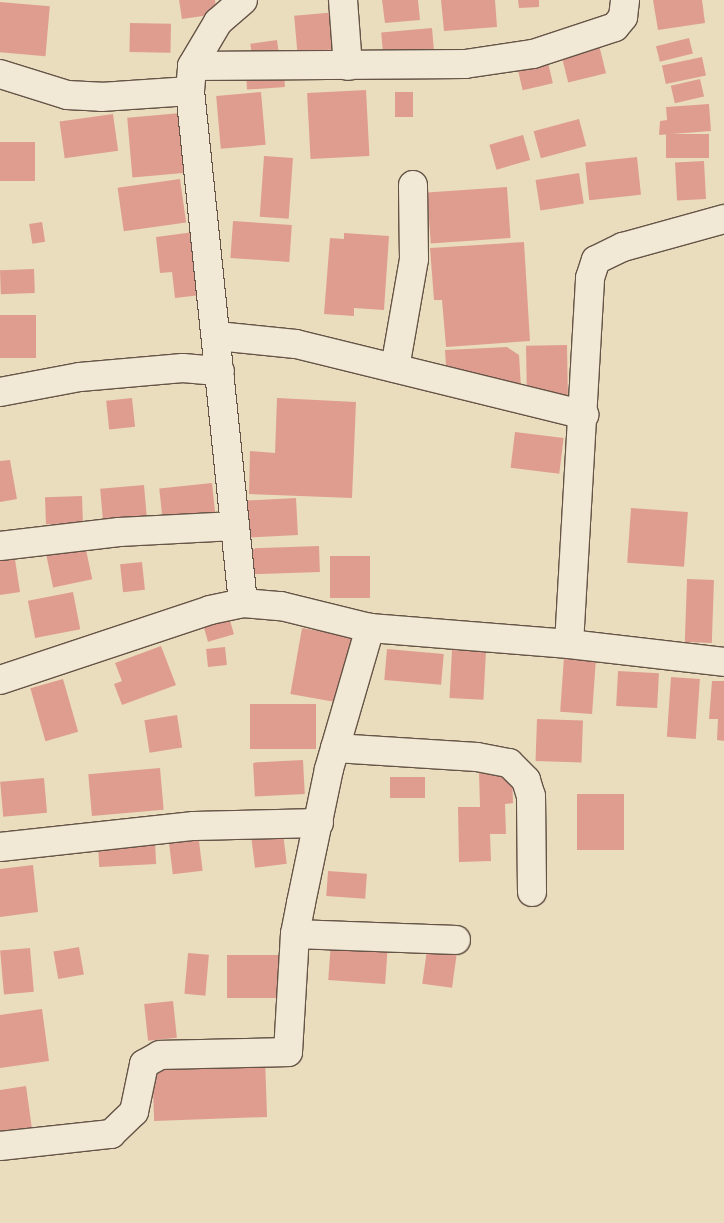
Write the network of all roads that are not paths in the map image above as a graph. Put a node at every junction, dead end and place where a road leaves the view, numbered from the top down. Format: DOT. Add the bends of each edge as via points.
graph roads {
  1 [pos="243,0"];
  2 [pos="344,0"];
  3 [pos="625,0"];
  4 [pos="348,66"];
  5 [pos="0,74"];
  6 [pos="191,78"];
  7 [pos="412,185"];
  8 [pos="724,219"];
  9 [pos="217,336"];
  10 [pos="395,368"];
  11 [pos="220,371"];
  12 [pos="0,392"];
  13 [pos="584,415"];
  14 [pos="235,526"];
  15 [pos="0,546"];
  16 [pos="243,603"];
  17 [pos="370,628"];
  18 [pos="569,644"];
  19 [pos="724,662"];
  20 [pos="0,680"];
  21 [pos="335,748"];
  22 [pos="319,824"];
  23 [pos="0,847"];
  24 [pos="532,892"];
  25 [pos="295,934"];
  26 [pos="456,940"];
  27 [pos="0,1146"];
  1 -- 6 [label="street" via="218,22"];
  2 -- 4 [label="street"];
  3 -- 4 [label="street" via="623,17 615,26 533,54 464,64"];
  4 -- 6 [label="street"];
  5 -- 6 [label="street" via="67,95 100,98"];
  6 -- 9 [label="street"];
  7 -- 10 [label="street" via="414,259"];
  8 -- 13 [label="street" via="623,247 596,260 590,278"];
  9 -- 10 [label="street" via="296,344"];
  9 -- 11 [label="street"];
  10 -- 13 [label="street"];
  11 -- 12 [label="street" via="174,368 80,378"];
  11 -- 14 [label="street"];
  13 -- 18 [label="street"];
  14 -- 15 [label="street" via="119,532"];
  14 -- 16 [label="street"];
  16 -- 17 [label="street" via="281,606"];
  16 -- 20 [label="street" via="210,610"];
  17 -- 18 [label="street"];
  17 -- 21 [label="street"];
  18 -- 19 [label="street"];
  21 -- 22 [label="street"];
  21 -- 24 [label="street" via="477,757 509,763 526,780 531,796"];
  22 -- 23 [label="street" via="194,826"];
  22 -- 25 [label="street"];
  25 -- 26 [label="street"];
  25 -- 27 [label="street" via="288,1052 160,1055 144,1064 134,1112 111,1134"];
}
